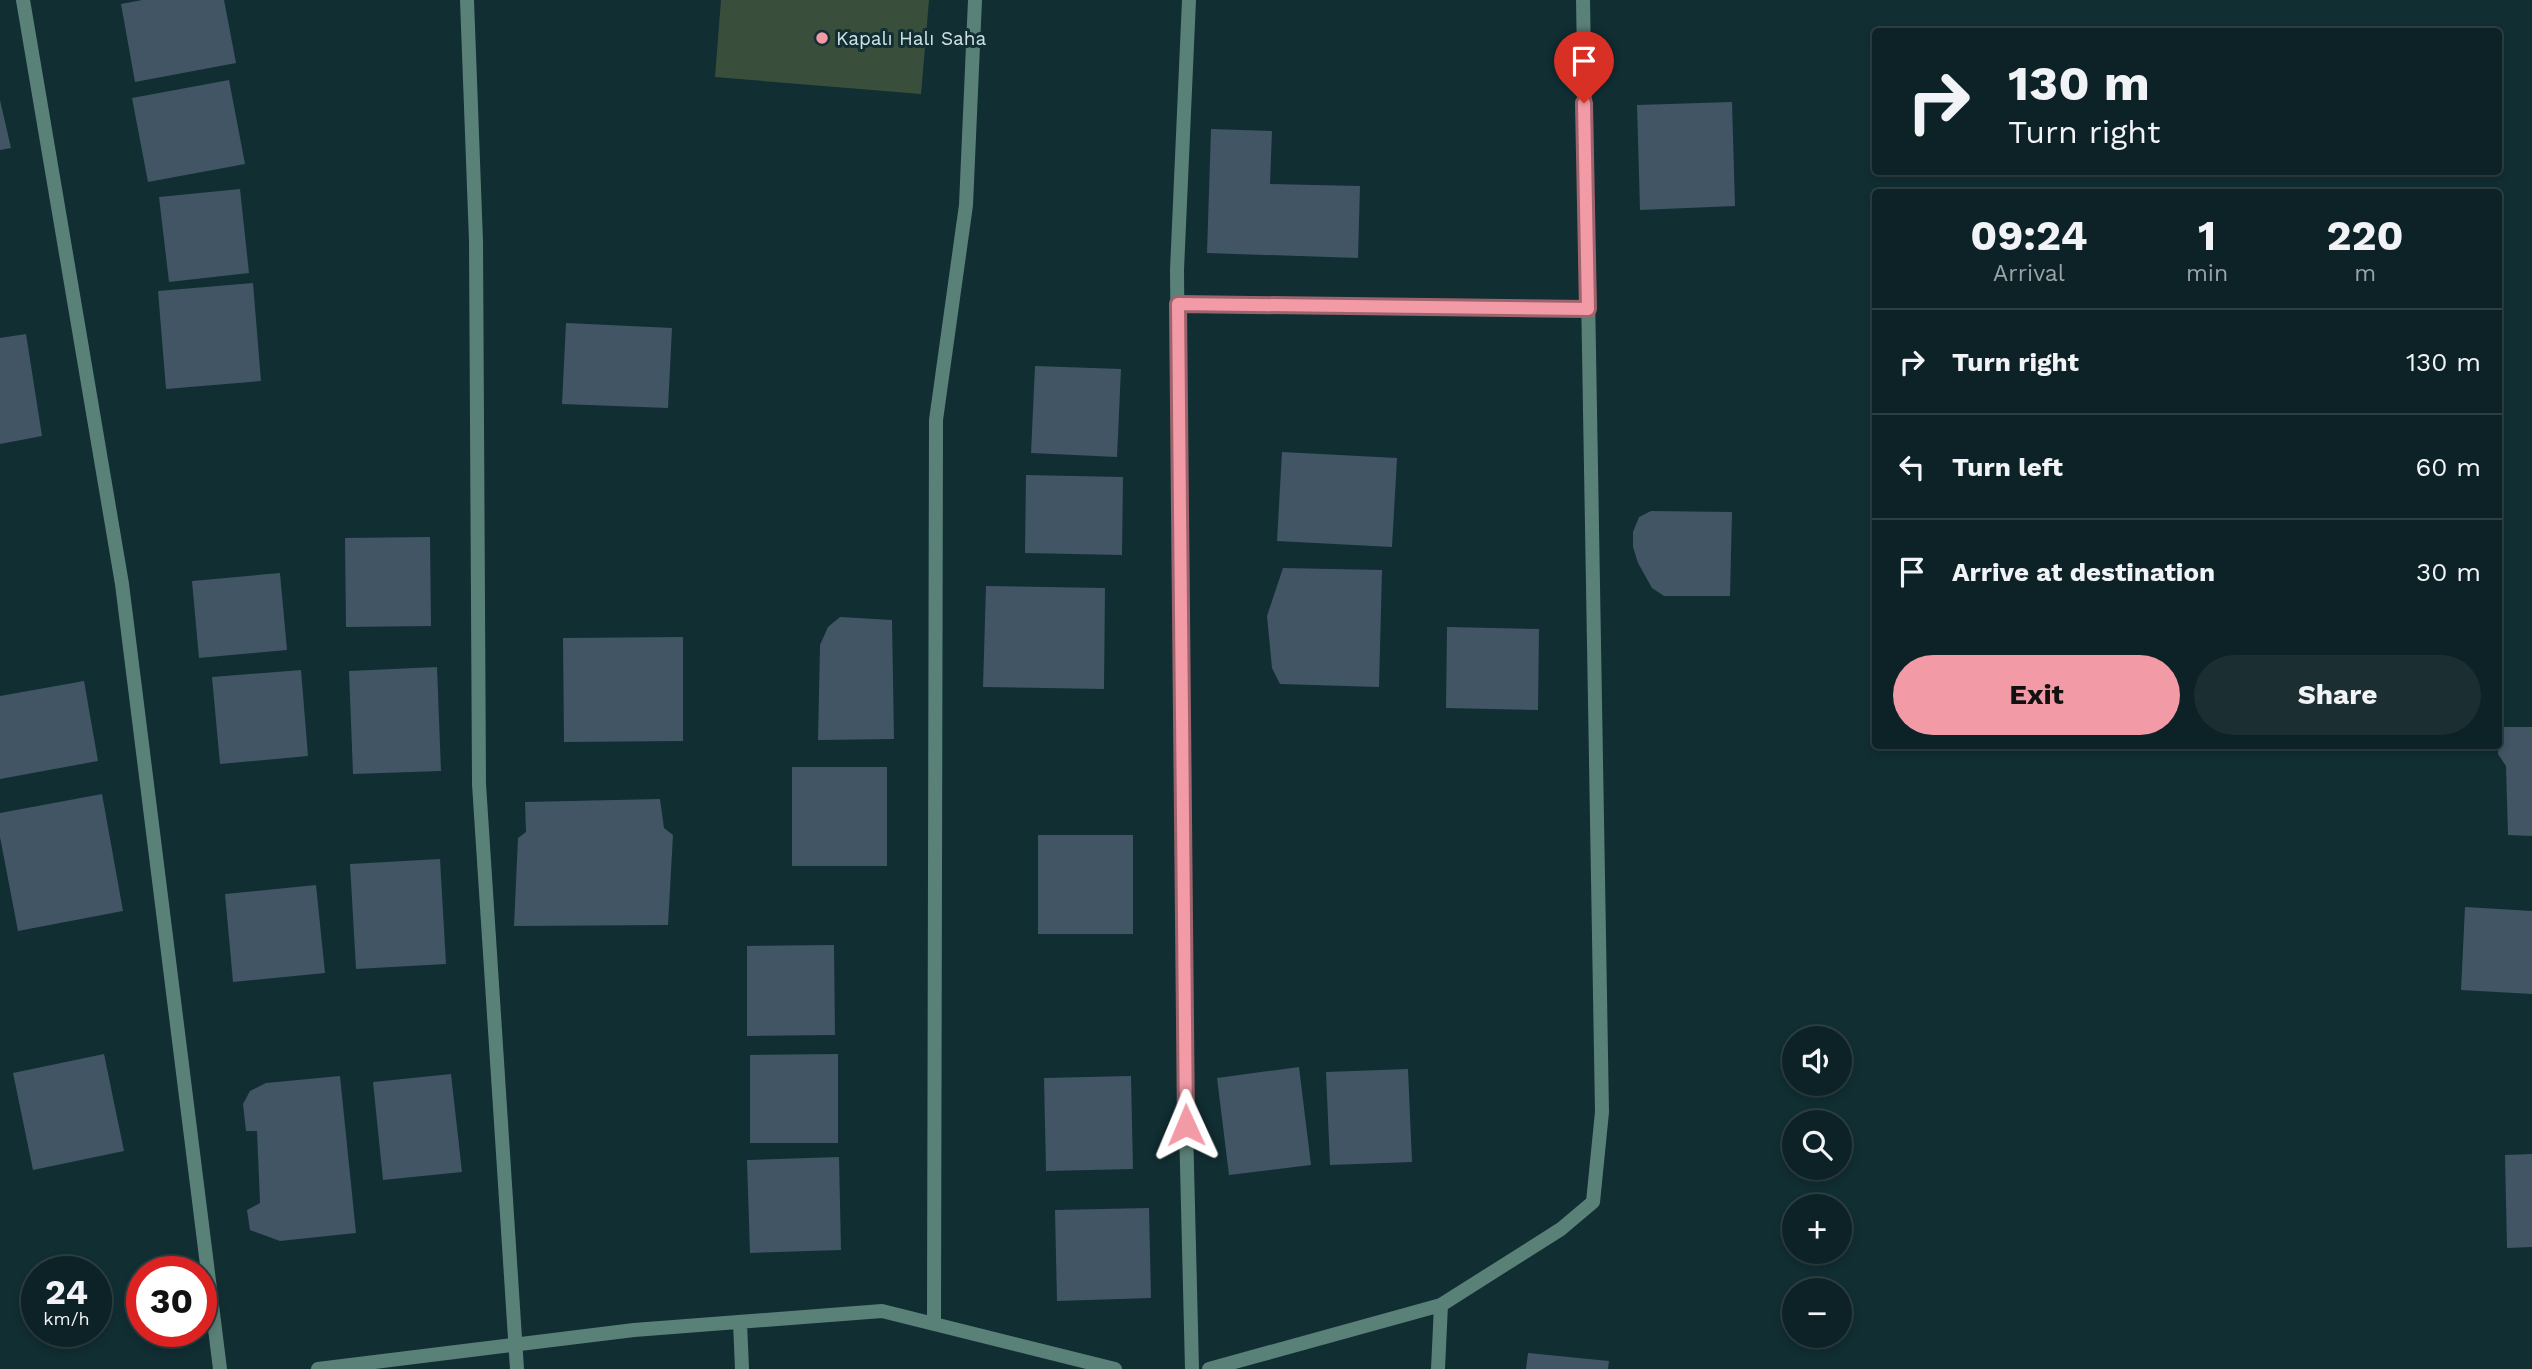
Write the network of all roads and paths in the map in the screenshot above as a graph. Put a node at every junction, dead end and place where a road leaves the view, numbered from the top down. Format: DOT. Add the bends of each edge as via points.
graph roads {
  1 [pos="23,0"];
  2 [pos="467,0"];
  3 [pos="975,0"];
  4 [pos="1189,0"];
  5 [pos="1583,0"];
  6 [pos="1178,304"];
  7 [pos="1588,309"];
  8 [pos="1441,1305"];
  9 [pos="740,1322"];
  10 [pos="934,1324"];
  11 [pos="516,1345"];
  12 [pos="220,1369"];
  13 [pos="318,1369"];
  14 [pos="517,1369"];
  15 [pos="742,1369"];
  16 [pos="1115,1369"];
  17 [pos="1192,1369"];
  18 [pos="1209,1369"];
  19 [pos="1438,1369"];
  1 -- 12 [label="street" via="121,584"];
  2 -- 11 [label="street" via="476,241 479,784"];
  3 -- 10 [label="street" via="966,205 936,420"];
  4 -- 6 [label="street"];
  5 -- 7 [label="street"];
  6 -- 7 [label="street"];
  6 -- 17 [label="street" via="1184,1044"];
  7 -- 8 [label="street" via="1602,1112 1593,1202 1562,1229"];
  8 -- 18 [label="street"];
  8 -- 19 [label="street"];
  9 -- 10 [label="street" via="882,1311"];
  9 -- 11 [label="street"];
  9 -- 15 [label="street"];
  10 -- 16 [label="street"];
  11 -- 13 [label="street"];
  11 -- 14 [label="street"];
}
